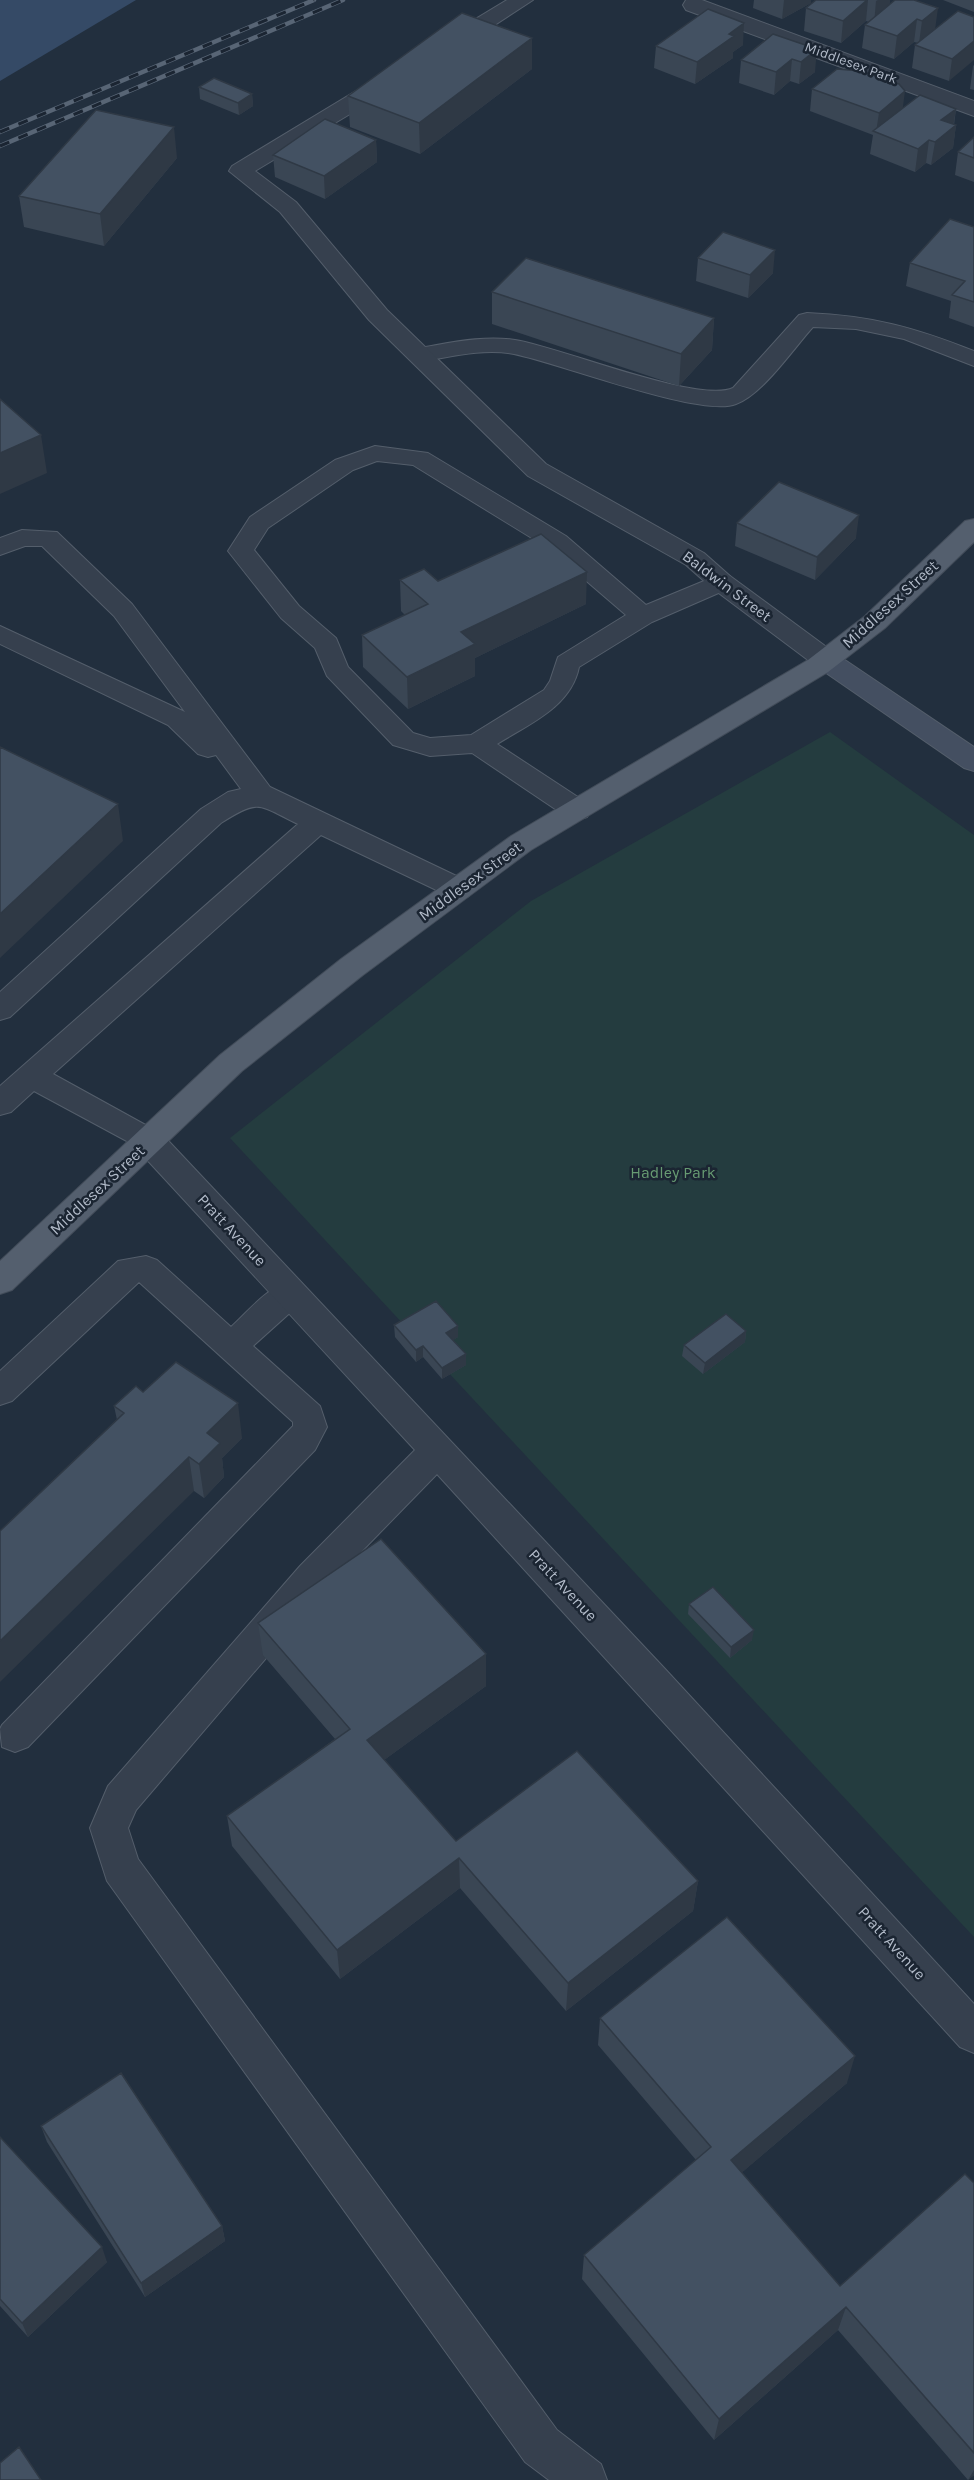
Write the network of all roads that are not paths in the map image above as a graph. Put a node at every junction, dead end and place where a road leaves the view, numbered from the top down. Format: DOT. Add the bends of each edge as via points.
graph roads {
  1 [pos="522,0"];
  2 [pos="694,5"];
  3 [pos="432,55"];
  4 [pos="401,73"];
  5 [pos="974,109"];
  6 [pos="974,359"];
  7 [pos="424,360"];
  8 [pos="974,527"];
  9 [pos="0,547"];
  10 [pos="721,582"];
  11 [pos="643,616"];
  12 [pos="0,634"];
  13 [pos="826,660"];
  14 [pos="477,744"];
  15 [pos="974,761"];
  16 [pos="260,794"];
  17 [pos="578,810"];
  18 [pos="318,822"];
  19 [pos="459,889"];
  20 [pos="0,1009"];
  21 [pos="32,1076"];
  22 [pos="0,1104"];
  23 [pos="149,1141"];
  24 [pos="0,1281"];
  25 [pos="291,1293"];
  26 [pos="231,1346"];
  27 [pos="0,1391"];
  28 [pos="437,1450"];
  29 [pos="15,1736"];
  30 [pos="974,2033"];
  31 [pos="585,2480"];
  1 -- 3 [label="street"];
  2 -- 5 [label="street, Middlesex Park"];
  4 -- 7 [label="street, Baldwin Street" via="240,171 288,207 378,315"];
  6 -- 7 [label="lane" via="911,334 856,322 807,320 741,393 726,400 689,396 514,347 477,346"];
  7 -- 10 [label="street, Baldwin Street" via="537,470 694,559"];
  8 -- 13 [label="main road, Middlesex Street" via="875,622"];
  9 -- 16 [label="lane" via="22,538 48,538 123,610"];
  10 -- 11 [label="lane"];
  10 -- 13 [label="street, Baldwin Street"];
  11 -- 14 [label="lane" via="567,663 563,682 553,696"];
  11 -- 14 [label="lane" via="557,542 419,458 375,453 344,465 259,523 241,551 290,612 327,644 336,670 403,739 430,747"];
  12 -- 16 [label="lane" via="177,719"];
  13 -- 15 [label="street, Baldwin Street"];
  13 -- 17 [label="main road, Middlesex Street"];
  14 -- 17 [label="lane"];
  16 -- 18 [label="lane"];
  16 -- 20 [label="lane" via="238,799 211,816"];
  17 -- 19 [label="main road, Middlesex Street" via="521,843"];
  18 -- 19 [label="lane"];
  18 -- 21 [label="lane"];
  19 -- 23 [label="main road, Middlesex Street" via="352,967 241,1056"];
  21 -- 22 [label="lane"];
  21 -- 23 [label="lane"];
  23 -- 24 [label="main road, Middlesex Street"];
  23 -- 25 [label="street, Pratt Avenue"];
  25 -- 26 [label="lane"];
  25 -- 28 [label="street, Pratt Avenue"];
  26 -- 27 [label="lane" via="146,1269 129,1270"];
  26 -- 29 [label="lane" via="308,1416 307,1433"];
  28 -- 30 [label="street, Pratt Avenue"];
  28 -- 31 [label="street" via="313,1577 122,1798 109,1828 121,1868 541,2446"];
}
